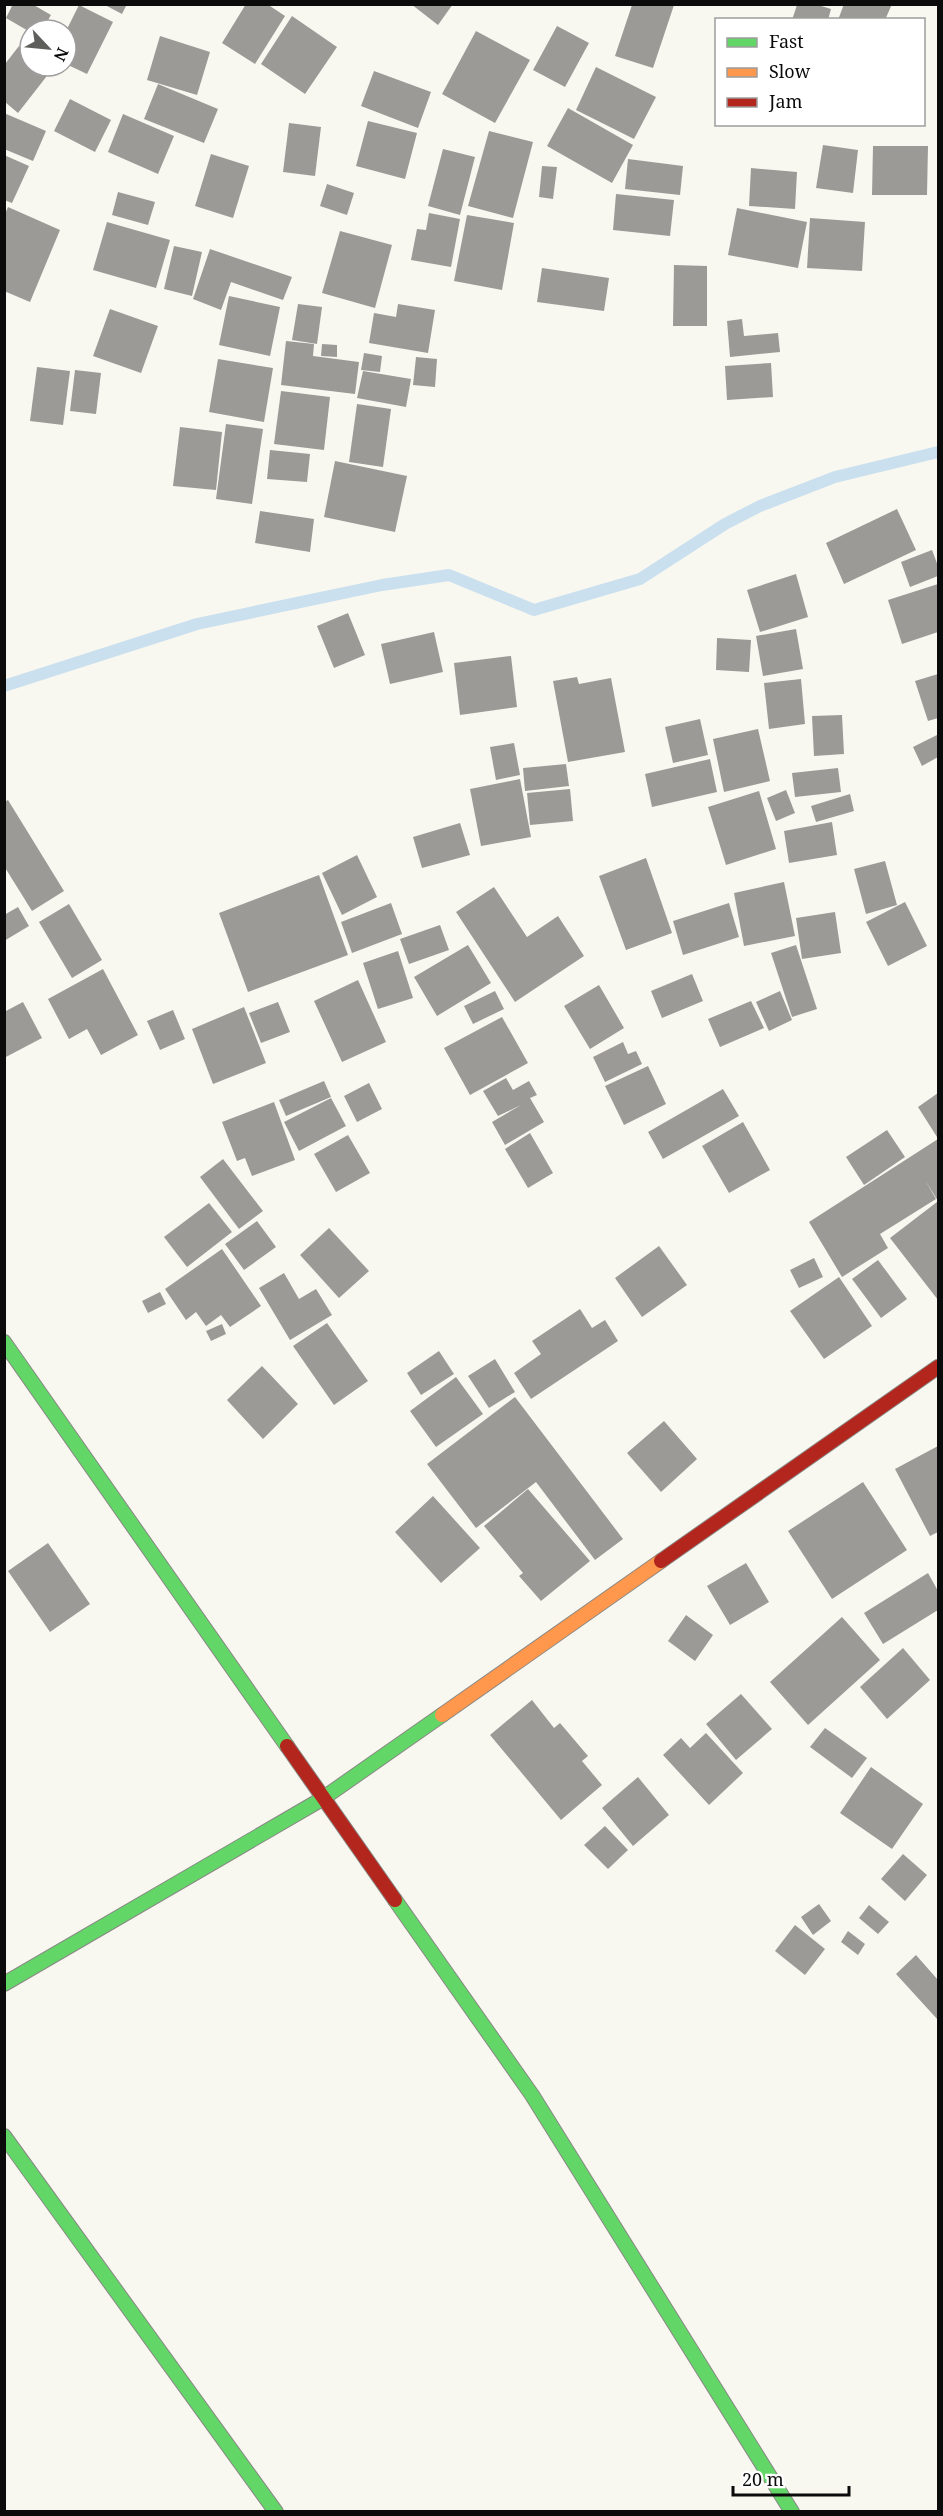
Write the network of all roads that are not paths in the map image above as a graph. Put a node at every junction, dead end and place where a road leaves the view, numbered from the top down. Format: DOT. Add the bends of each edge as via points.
graph roads {
  1 [pos="4,1342"];
  2 [pos="939,1367"];
  3 [pos="322,1799"];
  4 [pos="4,1984"];
  5 [pos="4,2136"];
  6 [pos="276,2511"];
  7 [pos="792,2511"];
  1 -- 3 [label="street"];
  2 -- 3 [label="street"];
  3 -- 4 [label="street"];
  3 -- 7 [label="street" via="532,2095"];
  5 -- 6 [label="street"];
}
